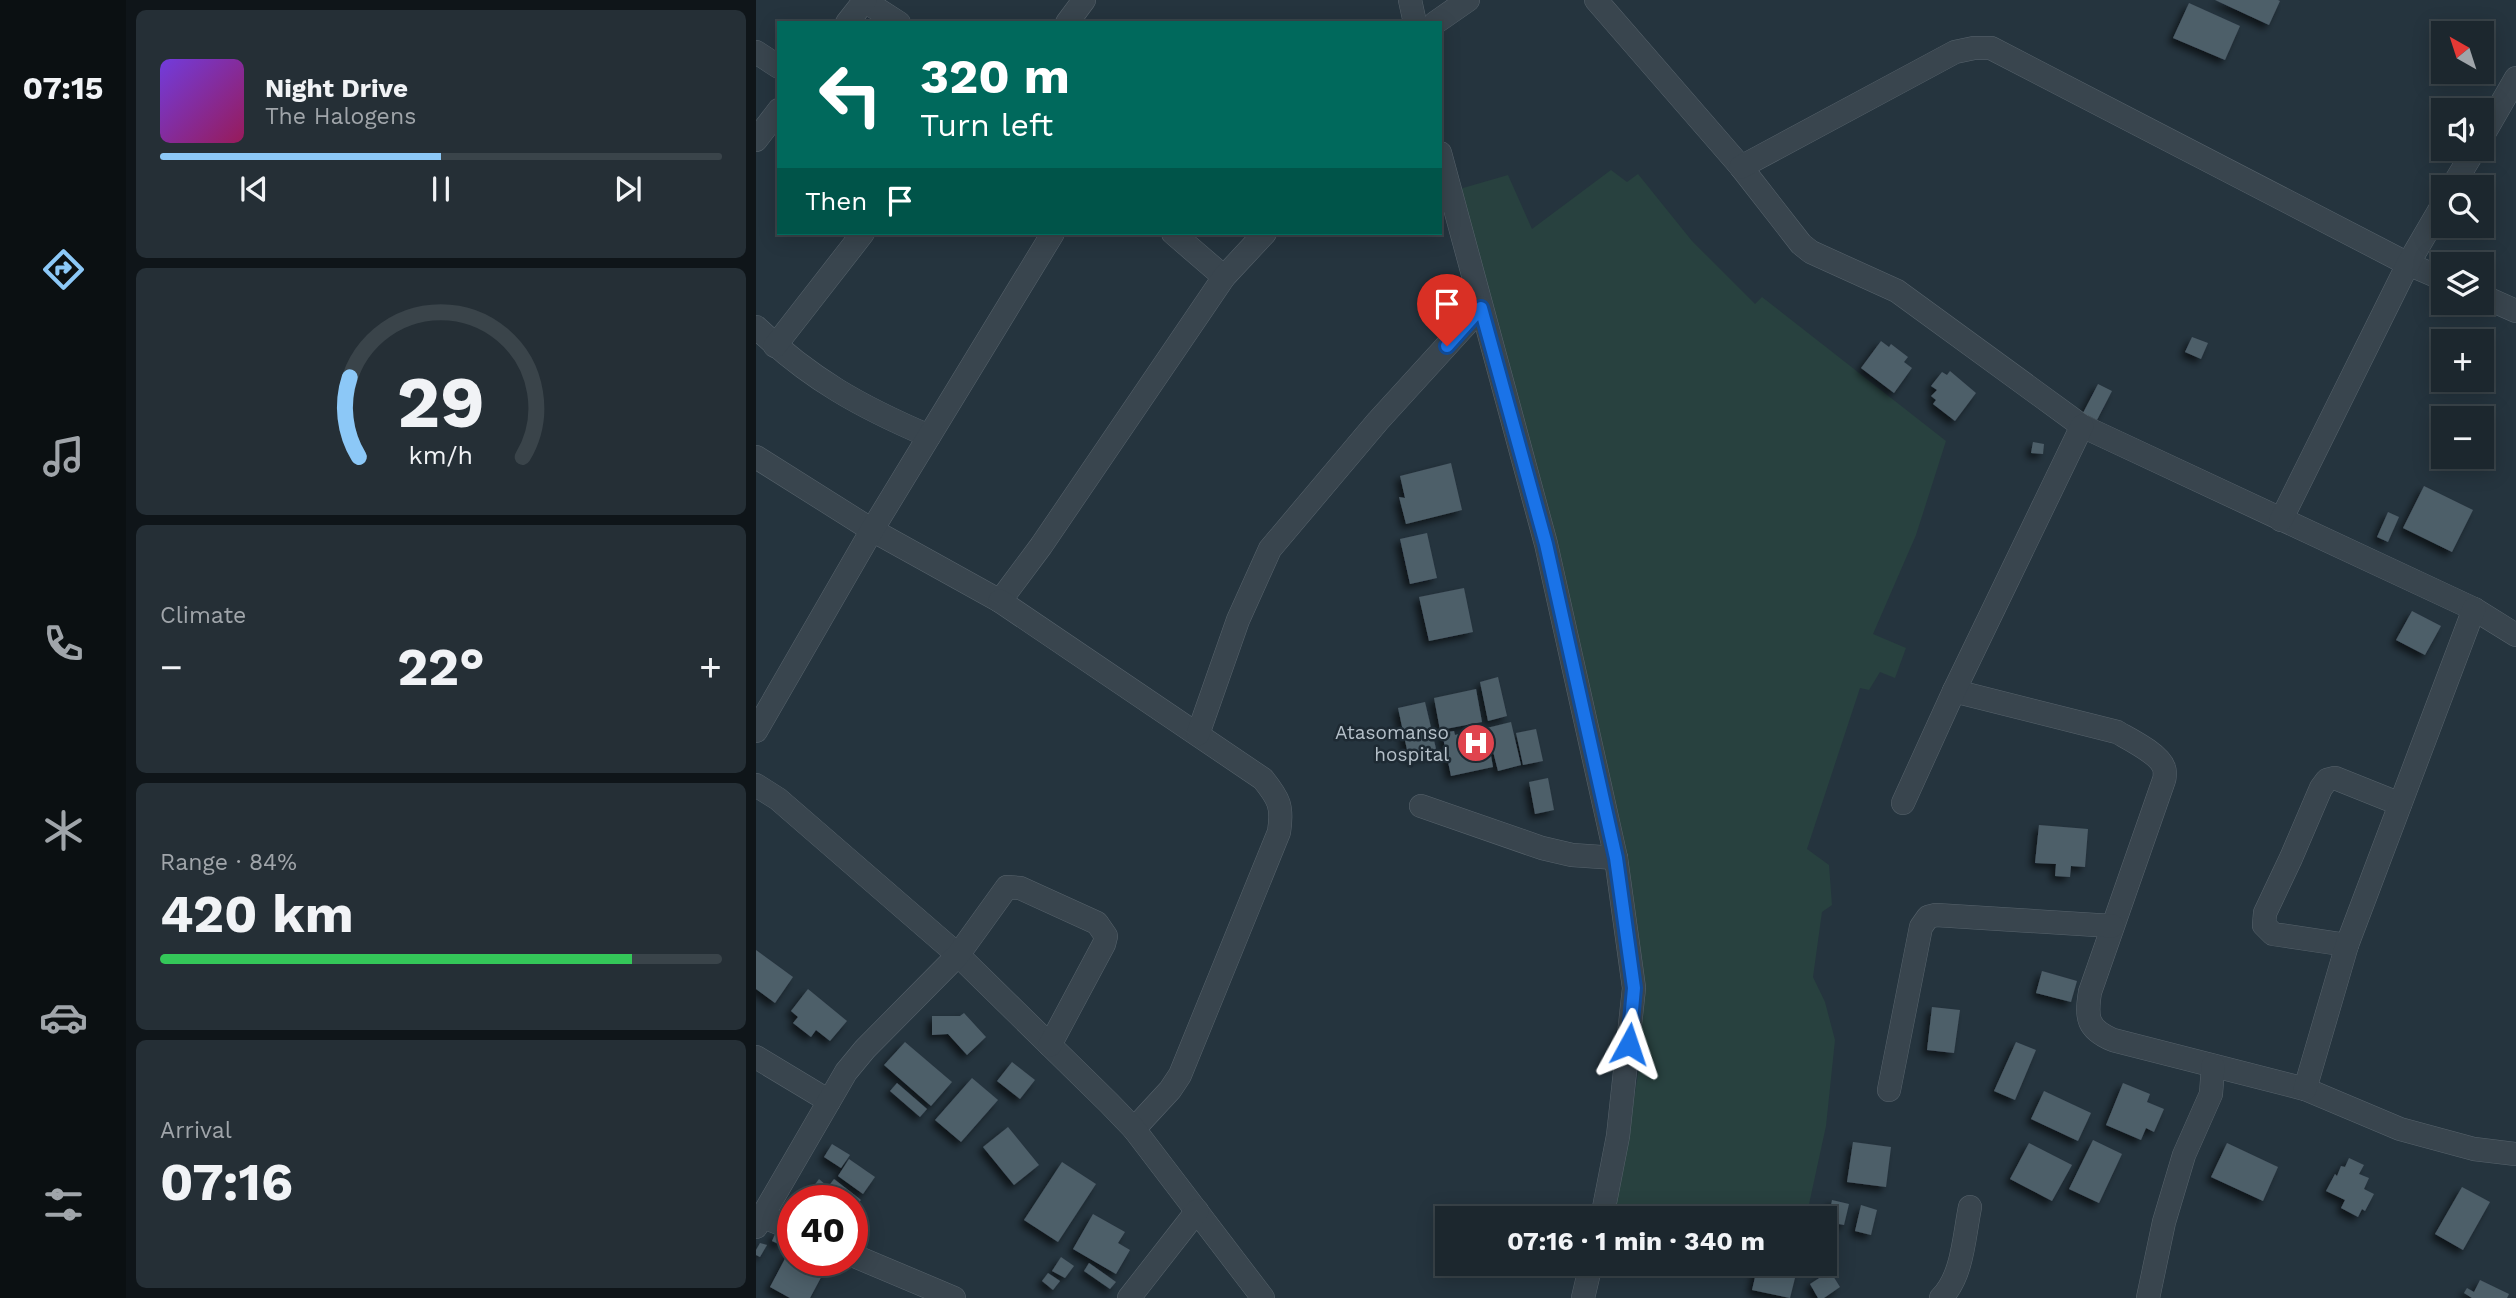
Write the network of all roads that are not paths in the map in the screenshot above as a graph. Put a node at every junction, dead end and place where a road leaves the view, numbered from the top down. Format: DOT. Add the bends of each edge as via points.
graph roads {
  1 [pos="864,0"];
  2 [pos="1084,0"];
  3 [pos="1410,0"];
  4 [pos="1468,0"];
  5 [pos="1596,0"];
  6 [pos="848,21"];
  7 [pos="895,21"];
  8 [pos="1068,21"];
  9 [pos="1415,21"];
  10 [pos="1438,21"];
  11 [pos="756,52"];
  12 [pos="777,66"];
  13 [pos="2516,78"];
  14 [pos="777,113"];
  15 [pos="2494,116"];
  16 [pos="756,140"];
  17 [pos="1442,161"];
  18 [pos="1741,167"];
  19 [pos="2431,225"];
  20 [pos="861,235"];
  21 [pos="1047,235"];
  22 [pos="1175,235"];
  23 [pos="1263,235"];
  24 [pos="2408,264"];
  25 [pos="2431,274"];
  26 [pos="1224,277"];
  27 [pos="2494,301"];
  28 [pos="1481,308"];
  29 [pos="2516,311"];
  30 [pos="756,327"];
  31 [pos="775,346"];
  32 [pos="2082,426"];
  33 [pos="929,436"];
  34 [pos="756,457"];
  35 [pos="2281,520"];
  36 [pos="872,530"];
  37 [pos="1000,601"];
  38 [pos="2474,609"];
  39 [pos="2516,635"];
  40 [pos="1954,691"];
  41 [pos="756,731"];
  42 [pos="1198,734"];
  43 [pos="756,785"];
  44 [pos="1903,803"];
  45 [pos="2400,804"];
  46 [pos="1421,806"];
  47 [pos="1616,858"];
  48 [pos="2112,926"];
  49 [pos="2347,945"];
  50 [pos="958,955"];
  51 [pos="1050,1045"];
  52 [pos="756,1057"];
  53 [pos="2213,1066"];
  54 [pos="2244,1073"];
  55 [pos="2305,1088"];
  56 [pos="1889,1090"];
  57 [pos="2211,1094"];
  58 [pos="828,1101"];
  59 [pos="1134,1129"];
  60 [pos="2516,1154"];
  61 [pos="1604,1206"];
  62 [pos="1970,1207"];
  63 [pos="1197,1210"];
  64 [pos="759,1221"];
  65 [pos="777,1225"];
  66 [pos="868,1262"];
  67 [pos="1588,1276"];
  68 [pos="954,1298"];
  69 [pos="1129,1298"];
  70 [pos="1263,1298"];
  71 [pos="1583,1298"];
  72 [pos="1941,1298"];
  73 [pos="2148,1298"];
  1 -- 6 [label="street"];
  1 -- 7 [label="street"];
  2 -- 8 [label="street"];
  3 -- 9 [label="street"];
  4 -- 10 [label="street"];
  5 -- 18 [label="street"];
  11 -- 12 [label="street"];
  13 -- 15 [label="street"];
  14 -- 16 [label="street"];
  17 -- 28 [label="street"];
  18 -- 24 [label="street" via="1955,52 1992,48"];
  18 -- 32 [label="street" via="1811,252 1897,291"];
  19 -- 24 [label="street"];
  20 -- 31 [label="street"];
  21 -- 33 [label="street"];
  22 -- 26 [label="street"];
  23 -- 26 [label="street"];
  24 -- 25 [label="street"];
  24 -- 35 [label="street"];
  26 -- 37 [label="street"];
  27 -- 29 [label="street"];
  28 -- 42 [label="street" via="1270,549 1238,620"];
  28 -- 47 [label="street" via="1546,544"];
  30 -- 31 [label="street"];
  31 -- 33 [label="street" via="854,402"];
  32 -- 35 [label="street"];
  32 -- 40 [label="street"];
  33 -- 36 [label="street"];
  34 -- 36 [label="street"];
  35 -- 38 [label="street"];
  36 -- 37 [label="street"];
  36 -- 41 [label="street"];
  37 -- 42 [label="street"];
  38 -- 39 [label="street"];
  38 -- 45 [label="street"];
  40 -- 44 [label="street"];
  40 -- 48 [label="street" via="2117,732 2159,760 2165,769 2164,780"];
  42 -- 59 [label="street" via="1263,779 1277,797 1282,814 1279,832 1180,1075"];
  43 -- 50 [label="street"];
  45 -- 49 [label="street"];
  45 -- 49 [label="street" via="2335,778 2327,780 2265,913 2264,925 2273,934"];
  46 -- 47 [label="street" via="1542,848"];
  47 -- 61 [label="street" via="1634,988 1618,1136"];
  48 -- 53 [label="street" via="2090,992 2089,1023 2113,1040"];
  48 -- 56 [label="street" via="1928,916 1921,926"];
  49 -- 55 [label="street"];
  50 -- 51 [label="street"];
  50 -- 51 [label="street" via="1007,887 1020,888 1103,928 1104,944"];
  50 -- 58 [label="street" via="866,1049"];
  51 -- 59 [label="street"];
  52 -- 58 [label="street"];
  53 -- 54 [label="street"];
  53 -- 57 [label="street"];
  54 -- 55 [label="street"];
  54 -- 57 [label="street"];
  55 -- 60 [label="street" via="2400,1129 2473,1149"];
  57 -- 73 [label="street" via="2184,1155"];
  58 -- 64 [label="street"];
  59 -- 63 [label="street"];
  62 -- 72 [label="street" via="1956,1275"];
  63 -- 69 [label="street"];
  63 -- 70 [label="street"];
  64 -- 65 [label="street"];
  66 -- 68 [label="street"];
  67 -- 71 [label="street"];
}
